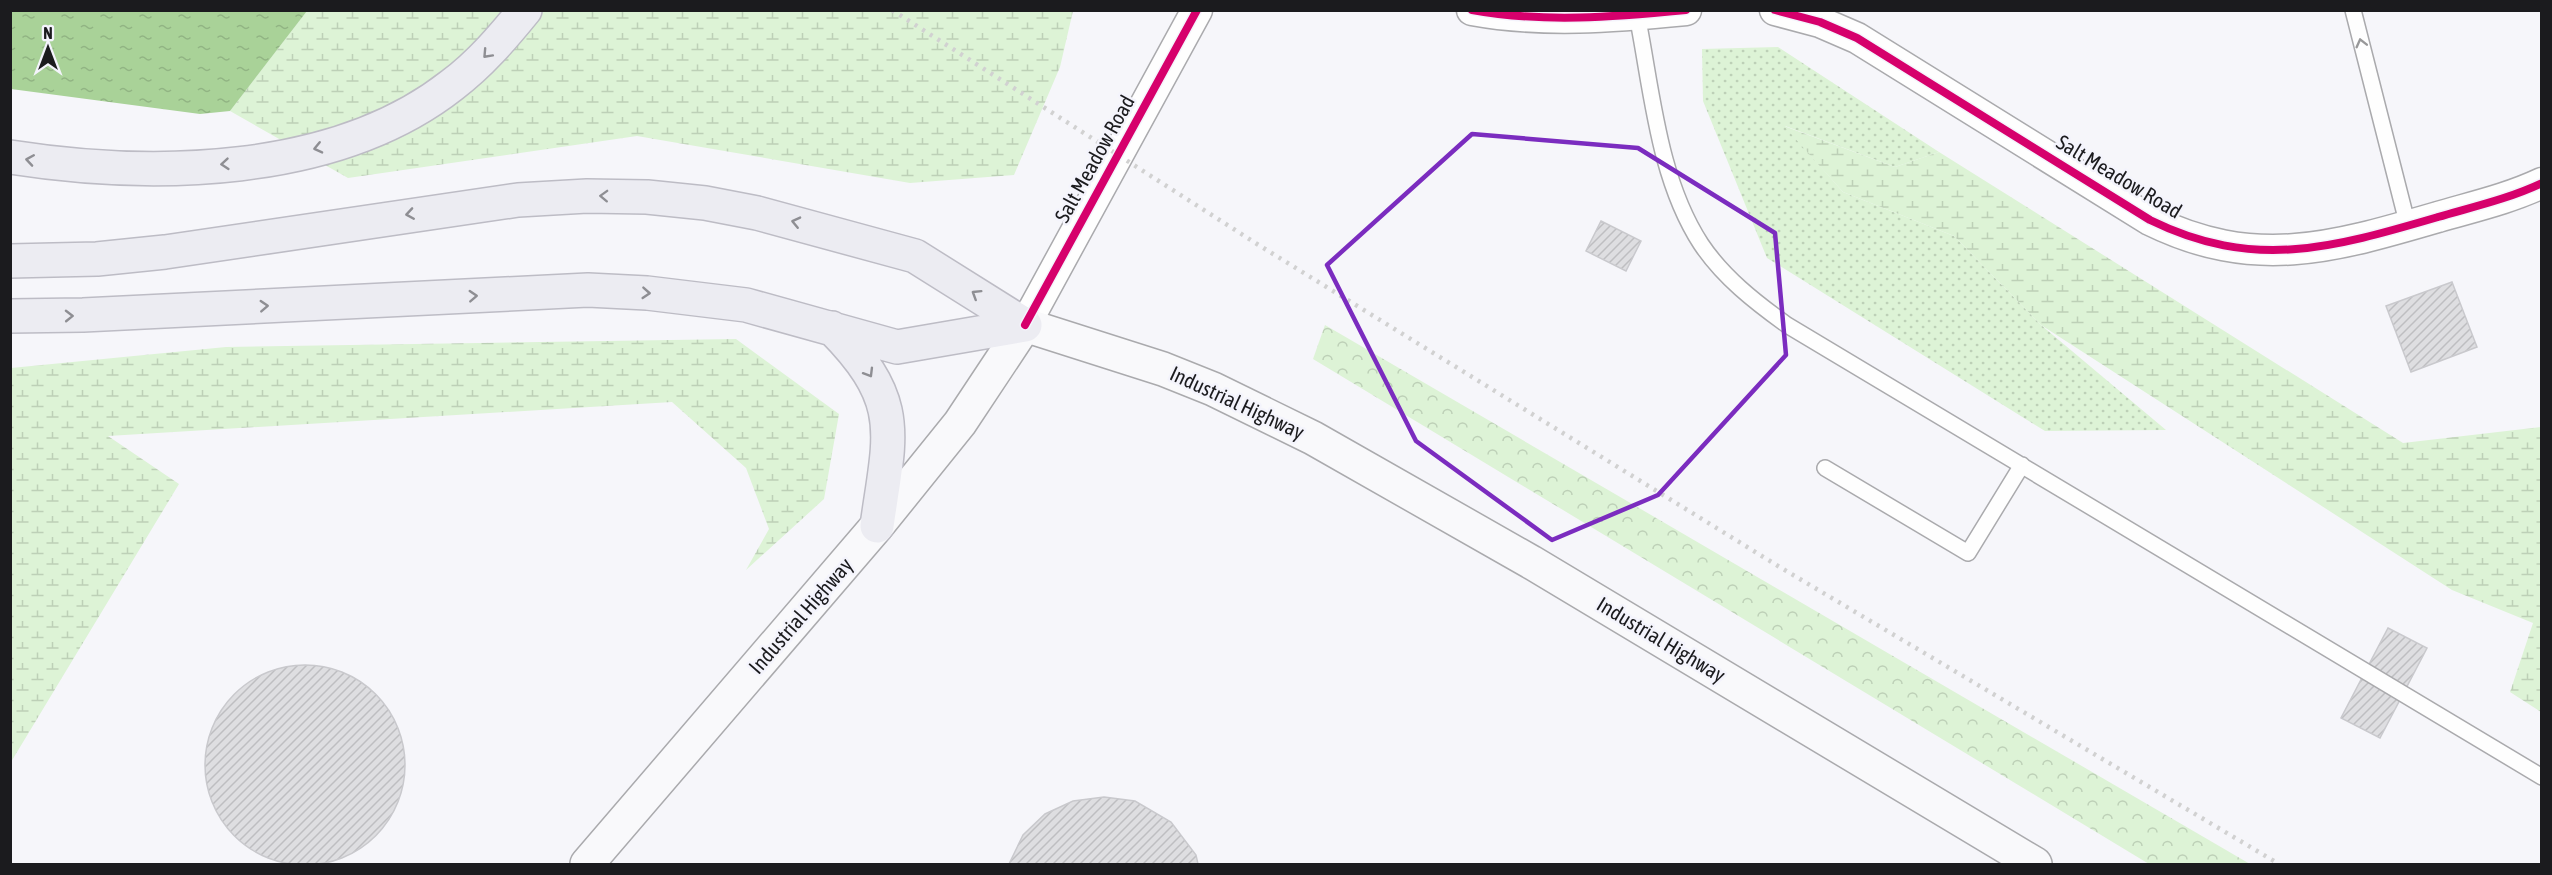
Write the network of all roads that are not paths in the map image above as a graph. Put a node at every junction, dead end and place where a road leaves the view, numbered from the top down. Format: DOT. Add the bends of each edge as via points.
graph roads {
  1 [pos="525,10"];
  2 [pos="1197,10"];
  3 [pos="1472,10"];
  4 [pos="1686,10"];
  5 [pos="1775,10"];
  6 [pos="2353,10"];
  7 [pos="1637,15"];
  8 [pos="10,157"];
  9 [pos="2541,183"];
  10 [pos="2408,226"];
  11 [pos="10,261"];
  12 [pos="10,316"];
  13 [pos="1025,325"];
  14 [pos="832,328"];
  15 [pos="2022,465"];
  16 [pos="1825,468"];
  17 [pos="878,526"];
  18 [pos="2541,777"];
  19 [pos="587,864"];
  20 [pos="2035,864"];
  1 -- 8 [label="highway, one-way" via="480,62 452,86 376,129 330,145 230,164 117,168"];
  2 -- 13 [label="street, Salt Meadow Road"];
  3 -- 7 [label="street" via="1547,18"];
  4 -- 7 [label="street"];
  5 -- 10 [label="street, Salt Meadow Road" via="1820,22 1857,38 2150,220 2200,241 2251,250 2305,249"];
  10 -- 6 [label="lane, one-way"];
  7 -- 15 [label="lane" via="1661,139 1683,211 1701,244 1725,274 1787,325"];
  9 -- 10 [label="street, Salt Meadow Road"];
  13 -- 11 [label="highway, one-way" via="915,256 757,213 647,197 587,195 518,200 165,252 97,259"];
  12 -- 14 [label="highway, one-way" via="588,290 714,300"];
  13 -- 14 [label="highway" via="897,347"];
  13 -- 17 [label="main road, Industrial Highway" via="960,423"];
  13 -- 20 [label="main road, Industrial Highway" via="1163,369 1313,438 1495,541"];
  14 -- 17 [label="highway, one-way" via="864,365 885,403 889,435"];
  15 -- 16 [label="lane" via="1968,553"];
  15 -- 18 [label="lane"];
  17 -- 19 [label="main road, Industrial Highway"];
}
